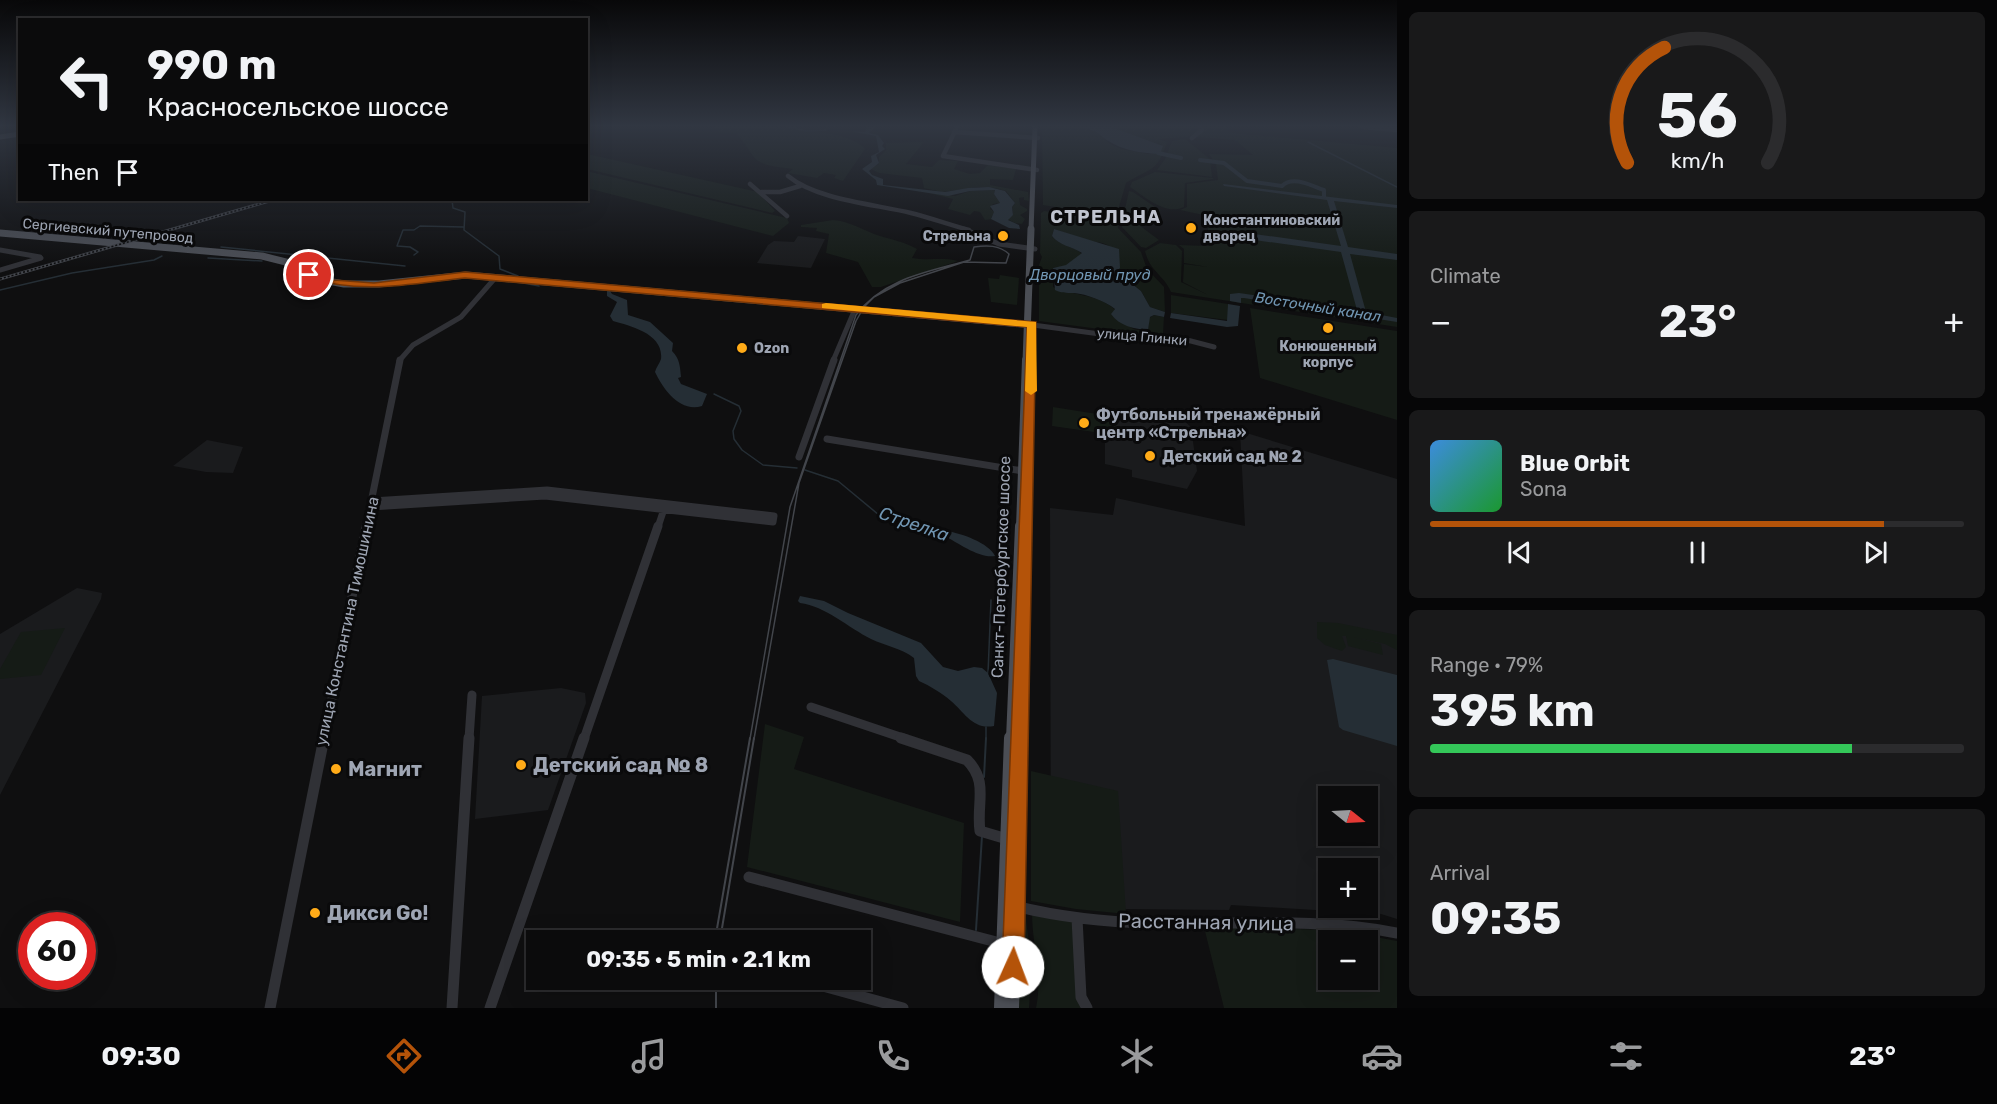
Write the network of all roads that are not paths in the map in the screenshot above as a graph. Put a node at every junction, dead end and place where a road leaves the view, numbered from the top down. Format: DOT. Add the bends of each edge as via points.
graph roads {
  1 [pos="1036,174"];
  2 [pos="788,176"];
  3 [pos="750,183"];
  4 [pos="800,186"];
  5 [pos="762,192"];
  6 [pos="787,216"];
  7 [pos="0,233"];
  8 [pos="1033,248"];
  9 [pos="0,250"];
  10 [pos="0,270"];
  11 [pos="495,277"];
  12 [pos="855,309"];
  13 [pos="1030,324"];
  14 [pos="1215,347"];
  15 [pos="827,439"];
  16 [pos="799,457"];
  17 [pos="1023,471"];
  18 [pos="372,504"];
  19 [pos="664,509"];
  20 [pos="472,695"];
  21 [pos="811,708"];
  22 [pos="1007,839"];
  23 [pos="749,877"];
  24 [pos="1015,906"];
  25 [pos="1077,918"];
  26 [pos="1397,933"];
  27 [pos="1004,944"];
  28 [pos="837,990"];
  29 [pos="270,1008"];
  30 [pos="452,1008"];
  31 [pos="490,1008"];
  32 [pos="903,1008"];
  33 [pos="1001,1008"];
  34 [pos="1012,1008"];
  35 [pos="1087,1008"];
  1 -- 8 [label="main road, Санкт-Петербургское шоссе"];
  2 -- 4 [label="street"];
  3 -- 5 [label="street"];
  4 -- 5 [label="street"];
  4 -- 8 [label="street" via="960,227 990,242"];
  5 -- 6 [label="street"];
  7 -- 11 [label="main road, Сергиевский путепровод" via="273,258 294,264 320,280 357,285 448,275"];
  8 -- 13 [label="main road, Санкт-Петербургское шоссе"];
  9 -- 10 [label="street" via="41,258"];
  11 -- 12 [label="main road, Сергиевский путепровод"];
  11 -- 18 [label="street, улица Константина Тимошинина" via="462,317 413,345 399,361"];
  12 -- 13 [label="main road, Сергиевский путепровод"];
  12 -- 16 [label="street"];
  13 -- 14 [label="street, улица Глинки" via="1137,339 1187,340"];
  13 -- 17 [label="main road, Санкт-Петербургское шоссе"];
  13 -- 24 [label="main road, Санкт-Петербургское шоссе"];
  15 -- 17 [label="street"];
  17 -- 22 [label="main road, Санкт-Петербургское шоссе"];
  18 -- 19 [label="street" via="539,496"];
  18 -- 19 [label="street" via="547,490 774,516 773,522"];
  18 -- 29 [label="street, улица Константина Тимошинина"];
  19 -- 31 [label="street"];
  20 -- 30 [label="street"];
  21 -- 22 [label="street" via="967,760 981,778 980,831"];
  22 -- 27 [label="main road, Санкт-Петербургское шоссе"];
  23 -- 27 [label="street"];
  24 -- 25 [label="street, Расстанная улица"];
  24 -- 34 [label="main road, Санкт-Петербургское шоссе"];
  25 -- 26 [label="street, Расстанная улица" via="1349,925"];
  25 -- 35 [label="street" via="1081,997"];
  27 -- 33 [label="main road, Санкт-Петербургское шоссе"];
  28 -- 32 [label="street"];
}
